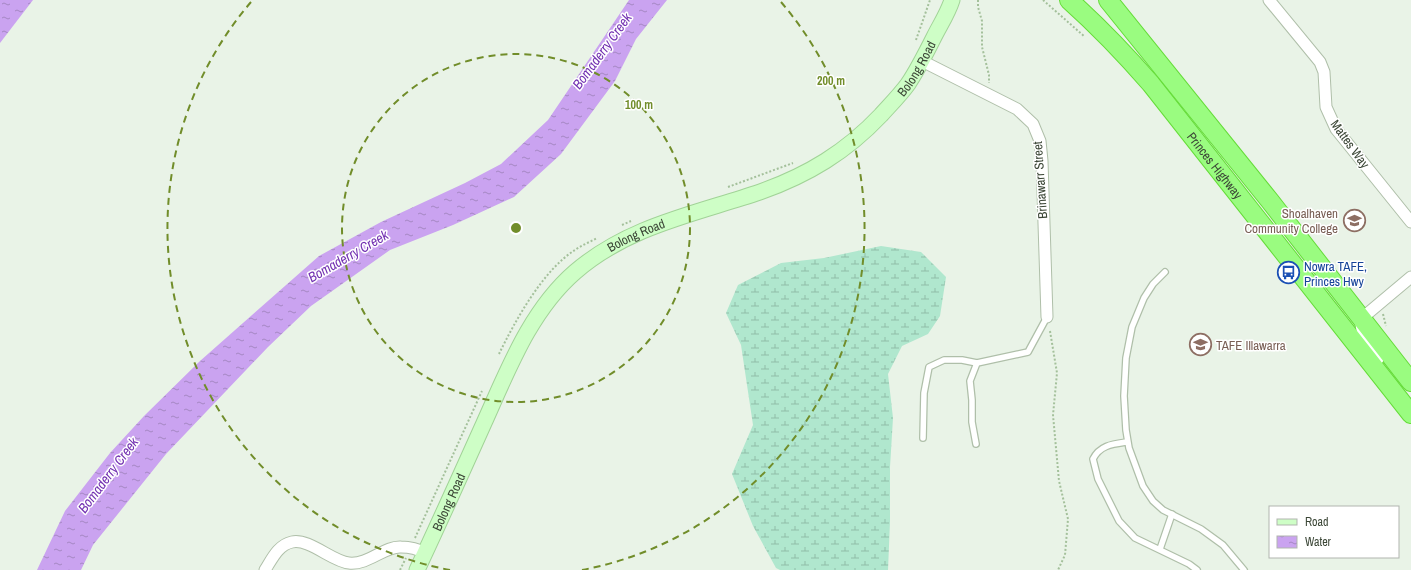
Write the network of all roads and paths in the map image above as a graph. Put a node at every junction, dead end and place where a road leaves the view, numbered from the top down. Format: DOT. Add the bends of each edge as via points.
graph roads {
  1 [pos="930,0"];
  2 [pos="978,0"];
  3 [pos="1043,0"];
  4 [pos="1069,0"];
  5 [pos="1108,0"];
  6 [pos="1269,0"];
  7 [pos="953,1"];
  8 [pos="1089,40"];
  9 [pos="916,41"];
  10 [pos="922,61"];
  11 [pos="989,94"];
  12 [pos="794,162"];
  13 [pos="727,188"];
  14 [pos="636,219"];
  15 [pos="1411,222"];
  16 [pos="617,227"];
  17 [pos="601,236"];
  18 [pos="1165,272"];
  19 [pos="1411,276"];
  20 [pos="1047,317"];
  21 [pos="1361,319"];
  22 [pos="498,357"];
  23 [pos="977,363"];
  24 [pos="1411,382"];
  25 [pos="485,385"];
  26 [pos="1410,413"];
  27 [pos="923,438"];
  28 [pos="1127,442"];
  29 [pos="976,444"];
  30 [pos="1172,514"];
  31 [pos="410,548"];
  32 [pos="1160,549"];
  33 [pos="425,553"];
  34 [pos="266,570"];
  35 [pos="400,570"];
  36 [pos="417,570"];
  37 [pos="1058,570"];
  38 [pos="1197,570"];
  39 [pos="1244,570"];
  1 -- 9 [label="path"];
  2 -- 11 [label="path" via="982,21 982,47 989,75"];
  3 -- 8 [label="path"];
  4 -- 26 [label="highway, Princes Highway" via="1122,50 1151,84"];
  5 -- 21 [label="highway, Princes Highway" via="1270,201"];
  6 -- 15 [label="street, Mattes Way" via="1320,62 1324,72 1326,107 1336,130"];
  7 -- 10 [label="main road, Bolong Road"];
  10 -- 11 [label="street, Brinawarr Street"];
  10 -- 33 [label="main road, Bolong Road" via="908,84 865,132 818,167 760,192 645,229 588,261 559,288 538,314 516,352"];
  11 -- 20 [label="street, Brinawarr Street" via="1017,109 1033,124 1040,141"];
  12 -- 13 [label="path"];
  14 -- 16 [label="path"];
  17 -- 22 [label="path" via="575,250 549,273 534,292"];
  18 -- 28 [label="lane" via="1144,298 1132,327 1126,358 1124,396"];
  19 -- 21 [label="street"];
  20 -- 23 [label="lane" via="1028,352"];
  20 -- 37 [label="path" via="1057,373 1053,415 1059,481 1068,519 1065,555"];
  21 -- 24 [label="highway, Princes Highway"];
  21 -- 26 [label="street" via="1363,336 1386,369"];
  23 -- 27 [label="lane" via="944,360 929,367 924,393"];
  23 -- 29 [label="lane" via="970,380"];
  25 -- 31 [label="path"];
  28 -- 30 [label="lane" via="1143,486 1158,506"];
  28 -- 32 [label="lane" via="1096,451 1093,459 1098,480 1119,521 1135,538"];
  30 -- 32 [label="lane"];
  30 -- 39 [label="lane" via="1223,544"];
  31 -- 33 [label="street"];
  31 -- 34 [label="street" via="400,546 363,562 348,563 317,548 292,542 278,549"];
  31 -- 35 [label="path"];
  32 -- 38 [label="lane"];
  33 -- 36 [label="main road, Bolong Road"];
}
